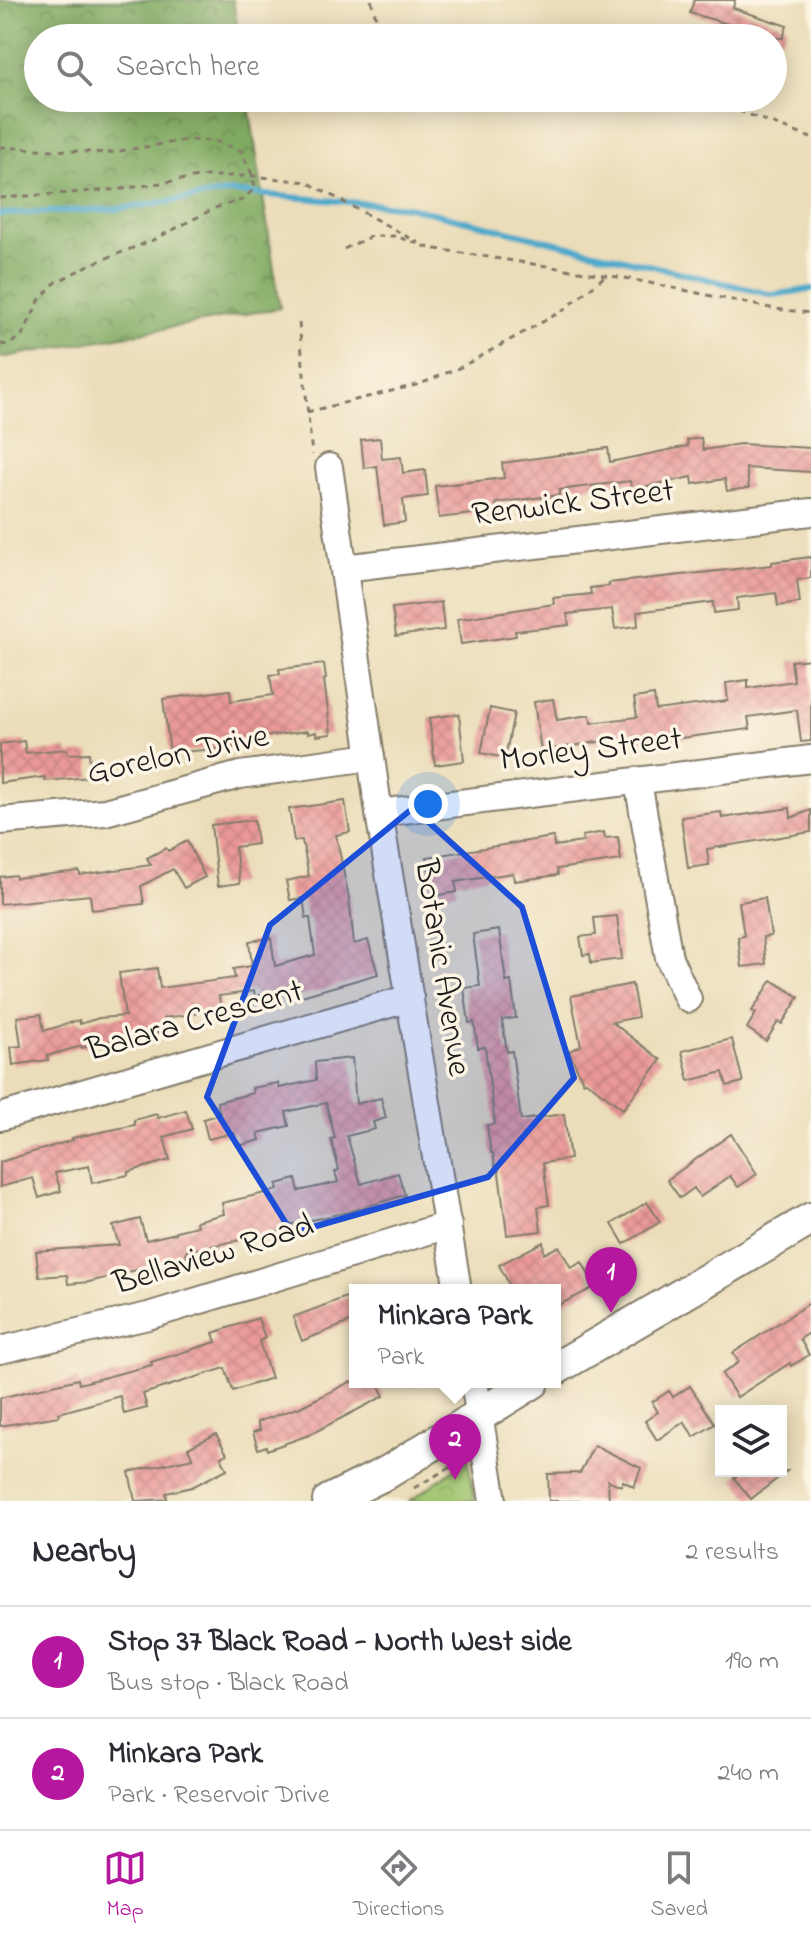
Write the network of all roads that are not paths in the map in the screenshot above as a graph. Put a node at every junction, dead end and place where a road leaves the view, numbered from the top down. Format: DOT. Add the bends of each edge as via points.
graph roads {
  1 [pos="329,467"];
  2 [pos="811,512"];
  3 [pos="344,568"];
  4 [pos="371,757"];
  5 [pos="811,759"];
  6 [pos="638,782"];
  7 [pos="379,813"];
  8 [pos="0,821"];
  9 [pos="410,998"];
  10 [pos="688,999"];
  11 [pos="0,1117"];
  12 [pos="811,1219"];
  13 [pos="448,1225"];
  14 [pos="457,1284"];
  15 [pos="0,1350"];
  16 [pos="561,1365"];
  17 [pos="475,1388"];
  18 [pos="523,1388"];
  19 [pos="479,1414"];
  20 [pos="329,1501"];
  21 [pos="493,1501"];
  1 -- 3 [label="street, Botanic Avenue"];
  2 -- 3 [label="street, Renwick Street"];
  3 -- 4 [label="street, Botanic Avenue"];
  4 -- 7 [label="street, Botanic Avenue"];
  4 -- 8 [label="street, Gorelon Drive" via="240,775 105,812"];
  5 -- 6 [label="street, Morley Street"];
  6 -- 7 [label="street, Morley Street"];
  6 -- 10 [label="street" via="669,958"];
  7 -- 9 [label="street, Botanic Avenue"];
  9 -- 11 [label="street, Balara Crescent"];
  9 -- 13 [label="street, Botanic Avenue"];
  12 -- 16 [label="main road"];
  13 -- 14 [label="street, Botanic Avenue"];
  13 -- 15 [label="street, Bellaview Road" via="148,1316"];
  17 -- 19 [label="street"];
  18 -- 19 [label="main road"];
  19 -- 20 [label="main road" via="388,1472"];
  19 -- 21 [label="street"];
}
